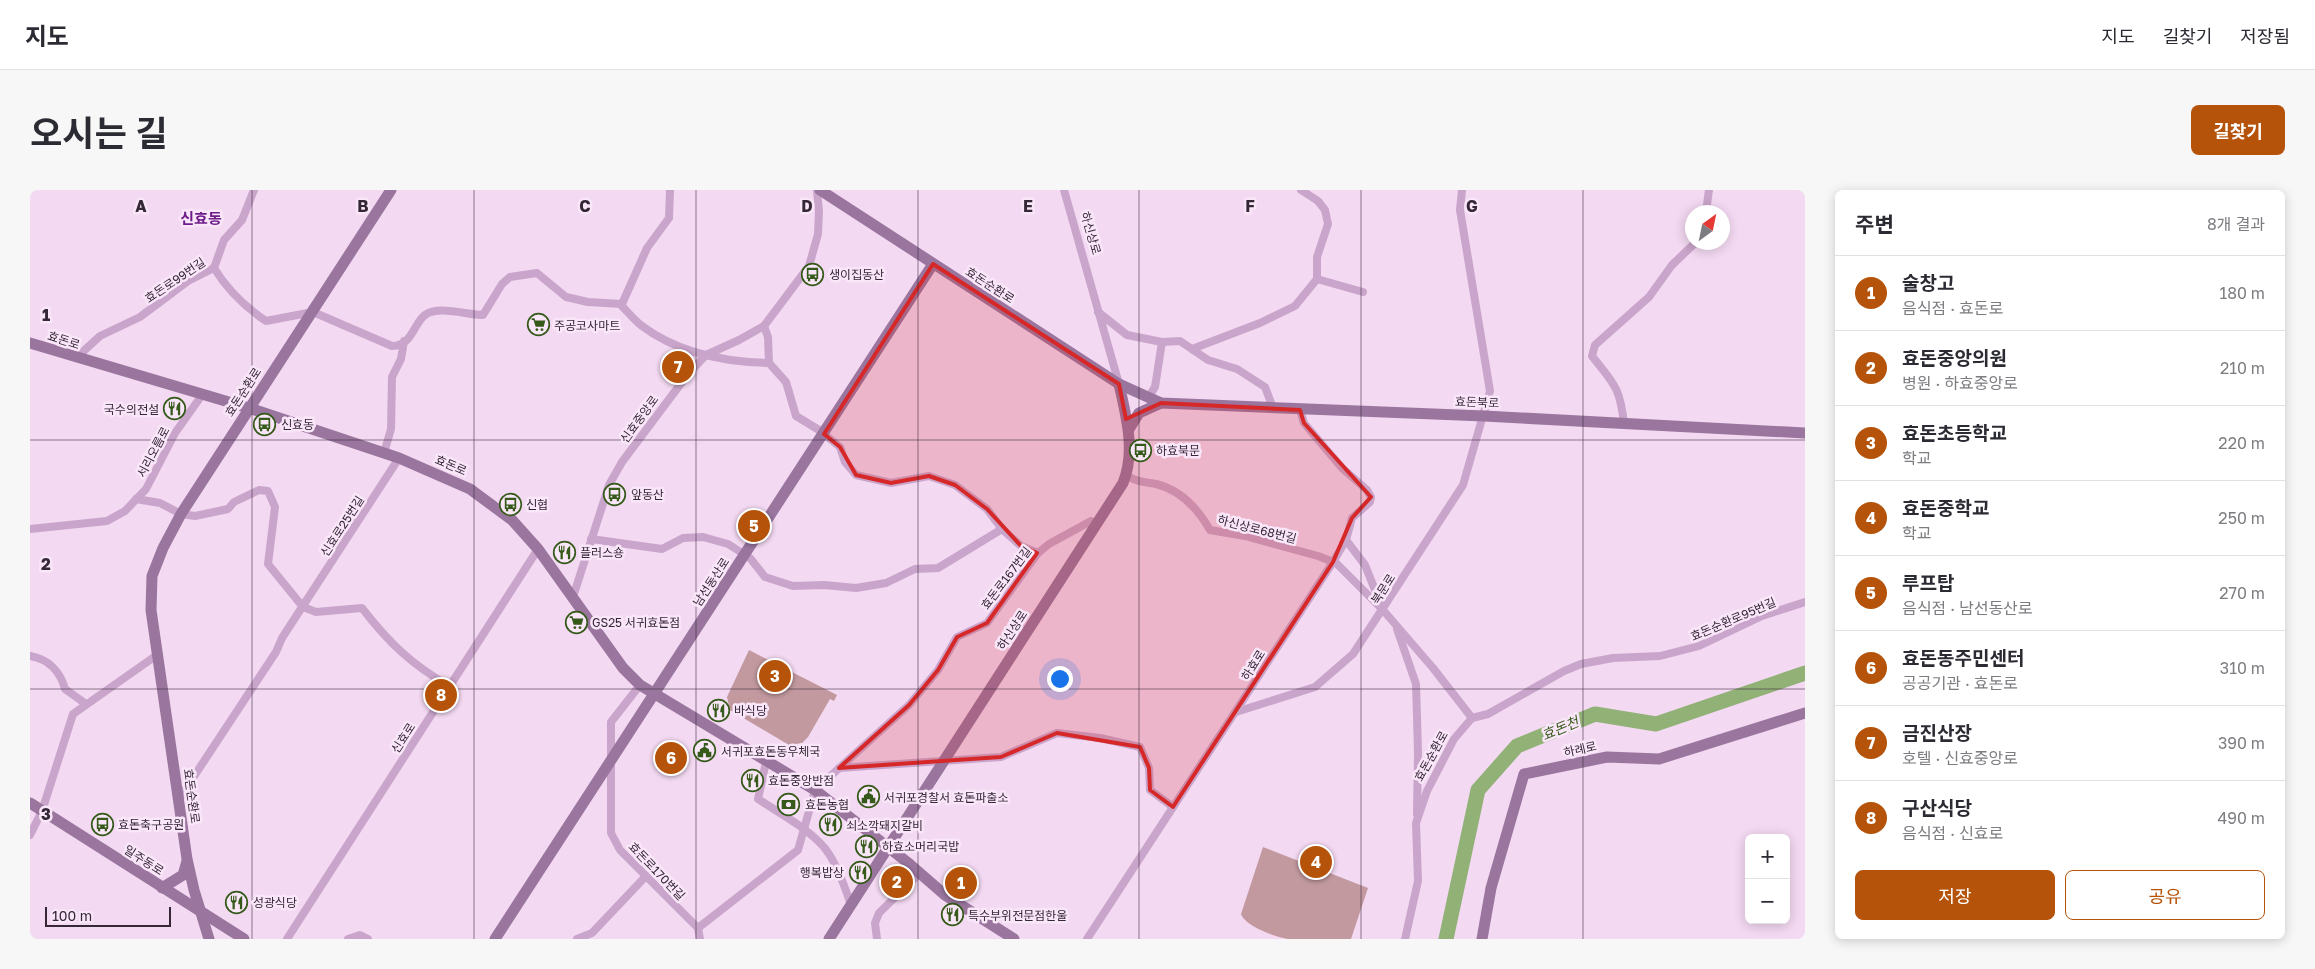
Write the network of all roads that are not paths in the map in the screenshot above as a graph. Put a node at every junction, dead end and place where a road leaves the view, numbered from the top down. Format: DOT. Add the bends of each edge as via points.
graph roads {
  1 [pos="254,190"];
  2 [pos="391,190"];
  3 [pos="670,190"];
  4 [pos="818,190"];
  5 [pos="1064,190"];
  6 [pos="1301,190"];
  7 [pos="1462,190"];
  8 [pos="1710,190"];
  9 [pos="1707,205"];
  10 [pos="1688,250"];
  11 [pos="933,264"];
  12 [pos="214,268"];
  13 [pos="1317,278"];
  14 [pos="1363,292"];
  15 [pos="621,304"];
  16 [pos="313,312"];
  17 [pos="1098,312"];
  18 [pos="764,326"];
  19 [pos="404,341"];
  20 [pos="1162,342"];
  21 [pos="30,343"];
  22 [pos="1192,349"];
  23 [pos="706,356"];
  24 [pos="76,358"];
  25 [pos="769,364"];
  26 [pos="1119,384"];
  27 [pos="202,395"];
  28 [pos="1148,398"];
  29 [pos="1160,403"];
  30 [pos="248,408"];
  31 [pos="1273,408"];
  32 [pos="1300,410"];
  33 [pos="1484,416"];
  34 [pos="1624,424"];
  35 [pos="1128,429"];
  36 [pos="1805,433"];
  37 [pos="824,434"];
  38 [pos="384,454"];
  39 [pos="400,458"];
  40 [pos="1126,475"];
  41 [pos="136,499"];
  42 [pos="182,514"];
  43 [pos="1097,524"];
  44 [pos="30,529"];
  45 [pos="1002,529"];
  46 [pos="590,540"];
  47 [pos="1346,540"];
  48 [pos="538,548"];
  49 [pos="1038,553"];
  50 [pos="744,555"];
  51 [pos="1333,562"];
  52 [pos="572,597"];
  53 [pos="1805,602"];
  54 [pos="303,606"];
  55 [pos="1383,610"];
  56 [pos="1396,625"];
  57 [pos="157,655"];
  58 [pos="30,656"];
  59 [pos="640,685"];
  60 [pos="449,686"];
  61 [pos="654,693"];
  62 [pos="86,704"];
  63 [pos="1236,712"];
  64 [pos="1805,712"];
  65 [pos="1472,718"];
  66 [pos="944,760"];
  67 [pos="766,762"];
  68 [pos="610,764"];
  69 [pos="839,768"];
  70 [pos="815,790"];
  71 [pos="179,799"];
  72 [pos="30,803"];
  73 [pos="1173,807"];
  74 [pos="42,811"];
  75 [pos="1416,823"];
  76 [pos="804,830"];
  77 [pos="30,836"];
  78 [pos="887,847"];
  79 [pos="188,860"];
  80 [pos="920,873"];
  81 [pos="646,876"];
  82 [pos="162,888"];
  83 [pos="851,904"];
  84 [pos="199,911"];
  85 [pos="698,928"];
  86 [pos="209,939"];
  87 [pos="244,939"];
  88 [pos="287,939"];
  89 [pos="348,939"];
  90 [pos="368,939"];
  91 [pos="495,939"];
  92 [pos="577,939"];
  93 [pos="700,939"];
  94 [pos="829,939"];
  95 [pos="877,939"];
  96 [pos="1014,939"];
  97 [pos="1087,939"];
  98 [pos="1404,939"];
  99 [pos="1482,939"];
  1 -- 12 [label="street, 효돈로99번길" via="242,220 224,240"];
  2 -- 16 [label="street, 효돈순환로"];
  3 -- 15 [label="street" via="669,218 647,248"];
  4 -- 11 [label="street, 효돈순환로"];
  4 -- 18 [label="street, 신효중앙로" via="815,251 809,266"];
  5 -- 17 [label="street, 하신상로"];
  6 -- 13 [label="street" via="1318,201 1325,210 1328,224 1317,257"];
  7 -- 33 [label="street, 북문로" via="1460,210 1490,391"];
  8 -- 9 [label="street"];
  10 -- 34 [label="street" via="1672,265 1649,297 1595,345 1592,356 1613,381 1622,400"];
  11 -- 26 [label="street, 효돈순환로"];
  11 -- 37 [label="street, 남선동산로"];
  12 -- 16 [label="street" via="233,293 266,321"];
  12 -- 24 [label="street, 효돈로99번길" via="188,281 140,317 100,336"];
  13 -- 14 [label="street"];
  13 -- 22 [label="street" via="1295,306"];
  15 -- 19 [label="street" via="566,297 537,273 510,277 483,315 440,310 425,315 414,334"];
  15 -- 23 [label="street" via="641,326 672,344"];
  16 -- 19 [label="street" via="392,346"];
  16 -- 30 [label="street, 효돈순환로"];
  17 -- 20 [label="street" via="1127,335"];
  17 -- 26 [label="street, 하신상로"];
  18 -- 23 [label="street, 신효중앙로"];
  18 -- 25 [label="street" via="768,337"];
  19 -- 38 [label="street" via="402,359 392,377 391,429"];
  20 -- 22 [label="street" via="1180,340"];
  20 -- 28 [label="street" via="1155,387"];
  21 -- 24 [label="street, 효돈로"];
  22 -- 31 [label="street" via="1208,360 1237,369 1264,387"];
  23 -- 25 [label="street"];
  23 -- 46 [label="street, 신효중앙로" via="671,394 622,462 609,485"];
  24 -- 27 [label="street, 효돈로"];
  25 -- 37 [label="street" via="786,382 796,416"];
  26 -- 28 [label="street, 효돈순환로"];
  26 -- 35 [label="street, 하신상로"];
  27 -- 30 [label="street, 효돈로"];
  27 -- 41 [label="street, 서리오름로" via="175,433 146,489"];
  28 -- 29 [label="street, 효돈북로"];
  29 -- 31 [label="street, 효돈북로"];
  29 -- 35 [label="street" via="1139,413"];
  30 -- 38 [label="street, 효돈로"];
  30 -- 42 [label="street, 효돈순환로"];
  31 -- 32 [label="street, 효돈북로"];
  32 -- 33 [label="street, 효돈북로"];
  32 -- 47 [label="street, 하효로" via="1304,423 1371,497 1370,502 1352,518"];
  33 -- 34 [label="street, 효돈북로"];
  33 -- 55 [label="street, 북문로" via="1463,486"];
  34 -- 36 [label="street, 효돈북로"];
  35 -- 40 [label="street, 하신상로"];
  37 -- 45 [label="street" via="840,447 845,462 856,475 891,483 929,476 955,485 987,509"];
  37 -- 50 [label="street, 남선동산로"];
  38 -- 39 [label="street, 효돈로"];
  39 -- 48 [label="street, 효돈로" via="470,489 512,520"];
  39 -- 54 [label="street, 신효로25번길"];
  40 -- 43 [label="street, 하신상로"];
  40 -- 51 [label="street, 하신상로68번길" via="1179,495 1202,516 1210,530 1245,536"];
  41 -- 42 [label="street" via="160,503"];
  41 -- 44 [label="street, 서리오름로" via="107,521"];
  42 -- 54 [label="street" via="195,516 228,509 234,502 259,490 268,491 275,507 268,564"];
  42 -- 57 [label="street, 효돈순환로" via="152,576 151,610"];
  43 -- 49 [label="street, 효돈로167번길" via="1091,521"];
  43 -- 66 [label="street, 하신상로"];
  45 -- 49 [label="street" via="1021,546"];
  45 -- 50 [label="street" via="938,568 915,568 886,582 856,588 793,586 765,576"];
  46 -- 50 [label="street" via="662,549 682,538 703,537 728,544"];
  46 -- 52 [label="street, 신효중앙로"];
  47 -- 51 [label="street, 하효로"];
  47 -- 55 [label="street" via="1366,565"];
  48 -- 52 [label="street, 효돈로"];
  48 -- 60 [label="street, 신효로"];
  49 -- 69 [label="street, 효돈로167번길" via="987,623 957,637 938,670 909,705"];
  50 -- 61 [label="street, 남선동산로"];
  51 -- 55 [label="street, 하신상로68번길"];
  51 -- 63 [label="street, 하효로"];
  52 -- 59 [label="street, 효돈로" via="623,668"];
  53 -- 65 [label="street, 효돈순환로95번길" via="1762,616 1699,646 1660,656 1613,658 1580,664 1488,714"];
  54 -- 60 [label="street" via="316,612 362,608 400,652 422,671"];
  54 -- 71 [label="street, 신효로25번길"];
  55 -- 56 [label="street"];
  55 -- 63 [label="street, 북문로" via="1353,654 1315,687"];
  56 -- 65 [label="street"];
  56 -- 75 [label="street" via="1416,684"];
  57 -- 62 [label="street"];
  57 -- 71 [label="street, 효돈순환로"];
  58 -- 62 [label="street" via="42,658 61,676 65,689"];
  59 -- 61 [label="street, 효돈로"];
  59 -- 68 [label="street, 효돈로170번길" via="612,722"];
  60 -- 88 [label="street, 신효로"];
  61 -- 67 [label="street, 효돈로"];
  61 -- 68 [label="street, 남선동산로"];
  62 -- 74 [label="street" via="72,714"];
  63 -- 73 [label="street, 하효로"];
  64 -- 99 [label="street, 하례로" via="1659,759 1607,757 1524,774 1491,888"];
  65 -- 75 [label="street, 효돈순환로" via="1454,739 1427,791"];
  66 -- 69 [label="street"];
  66 -- 73 [label="street" via="1001,757 1057,733 1100,738 1140,747 1149,768 1150,790"];
  66 -- 78 [label="street, 하신상로"];
  67 -- 70 [label="street, 효돈로"];
  67 -- 76 [label="street" via="758,799"];
  68 -- 81 [label="street, 효돈로170번길" via="611,833 620,850"];
  68 -- 91 [label="street, 남선동산로"];
  69 -- 70 [label="street, 효돈로167번길"];
  70 -- 76 [label="street"];
  70 -- 78 [label="street, 효돈로"];
  71 -- 79 [label="street, 효돈순환로"];
  72 -- 74 [label="street, 일주동로"];
  73 -- 97 [label="street, 하효로"];
  74 -- 77 [label="street"];
  74 -- 82 [label="street, 일주동로"];
  75 -- 98 [label="street, 효돈순환로" via="1418,881"];
  76 -- 83 [label="street" via="823,846"];
  76 -- 85 [label="street" via="798,850"];
  78 -- 80 [label="street, 효돈로"];
  78 -- 83 [label="street, 하신상로"];
  79 -- 82 [label="street" via="183,875"];
  79 -- 84 [label="street, 효돈순환로"];
  80 -- 95 [label="street" via="879,913 875,923"];
  80 -- 96 [label="street, 효돈로" via="946,895"];
  81 -- 85 [label="street, 효돈로170번길"];
  81 -- 92 [label="street" via="592,933"];
  82 -- 84 [label="street, 일주동로"];
  83 -- 94 [label="street, 하신상로"];
  84 -- 86 [label="street, 효돈순환로"];
  84 -- 87 [label="street, 일주동로"];
  85 -- 93 [label="street"];
  89 -- 90 [label="street" via="360,935"];
}
